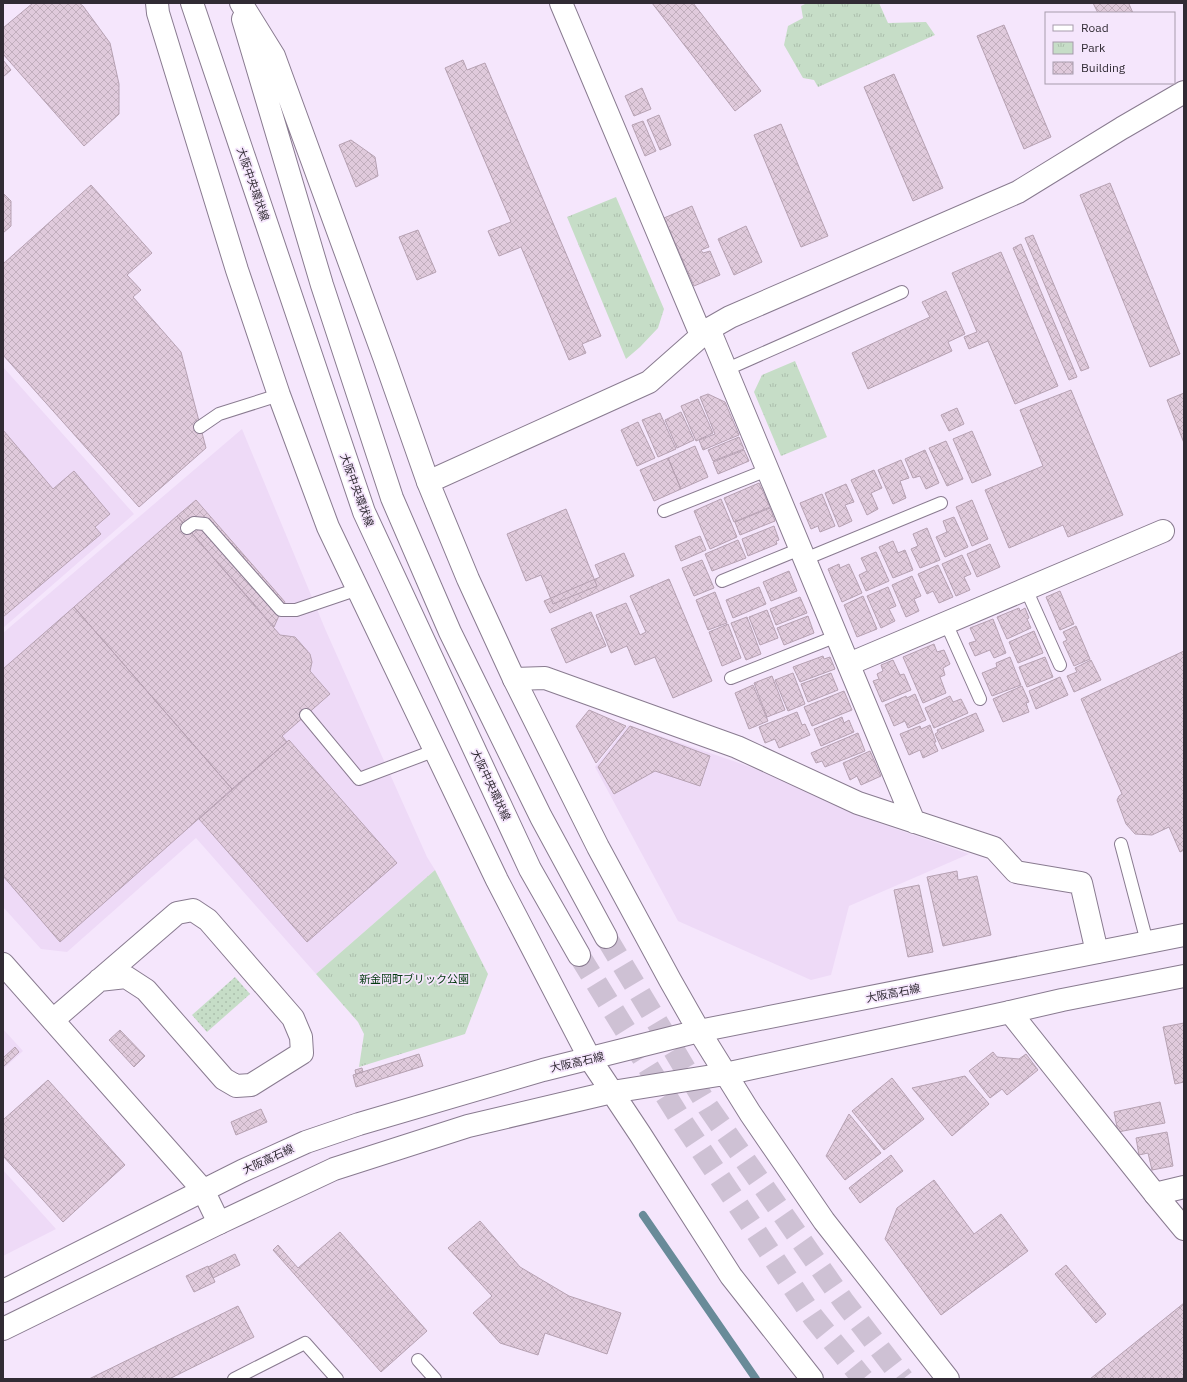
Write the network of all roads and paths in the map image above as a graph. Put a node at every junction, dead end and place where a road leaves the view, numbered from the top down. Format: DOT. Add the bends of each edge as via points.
graph roads {
  1 [pos="157,3"];
  2 [pos="192,3"];
  3 [pos="238,3"];
  4 [pos="241,3"];
  5 [pos="561,3"];
  6 [pos="1184,92"];
  7 [pos="902,292"];
  8 [pos="705,332"];
  9 [pos="726,370"];
  10 [pos="279,395"];
  11 [pos="200,427"];
  12 [pos="767,470"];
  13 [pos="428,482"];
  14 [pos="941,502"];
  15 [pos="664,511"];
  16 [pos="187,528"];
  17 [pos="1163,531"];
  18 [pos="803,554"];
  19 [pos="722,581"];
  20 [pos="358,588"];
  21 [pos="1026,589"];
  22 [pos="946,623"];
  23 [pos="837,636"];
  24 [pos="849,664"];
  25 [pos="1060,665"];
  26 [pos="731,678"];
  27 [pos="514,679"];
  28 [pos="980,699"];
  29 [pos="306,715"];
  30 [pos="436,750"];
  31 [pos="914,822"];
  32 [pos="1121,844"];
  33 [pos="1184,935"];
  34 [pos="606,937"];
  35 [pos="1147,942"];
  36 [pos="1097,952"];
  37 [pos="579,955"];
  38 [pos="3,964"];
  39 [pos="1184,976"];
  40 [pos="99,980"];
  41 [pos="1010,1012"];
  42 [pos="53,1020"];
  43 [pos="699,1032"];
  44 [pos="590,1059"];
  45 [pos="725,1074"];
  46 [pos="612,1092"];
  47 [pos="1184,1187"];
  48 [pos="203,1190"];
  49 [pos="1155,1194"];
  50 [pos="219,1223"];
  51 [pos="1184,1229"];
  52 [pos="3,1291"];
  53 [pos="3,1329"];
  54 [pos="418,1360"];
  55 [pos="234,1379"];
  56 [pos="337,1379"];
  57 [pos="435,1379"];
  58 [pos="812,1379"];
  59 [pos="948,1379"];
  1 -- 10 [label="main road" via="237,270"];
  2 -- 37 [label="main road, 大阪中央環状線" via="364,512 530,869"];
  3 -- 34 [label="main road" via="322,285 392,498 450,632"];
  4 -- 13 [label="main road" via="274,56"];
  5 -- 8 [label="main road"];
  6 -- 8 [label="main road" via="1018,192 730,316"];
  7 -- 9 [label="lane"];
  8 -- 9 [label="main road"];
  8 -- 13 [label="main road" via="649,382"];
  9 -- 12 [label="main road"];
  10 -- 11 [label="lane" via="218,414"];
  10 -- 20 [label="main road" via="328,527"];
  12 -- 15 [label="lane"];
  12 -- 18 [label="main road"];
  13 -- 27 [label="main road" via="468,579"];
  14 -- 18 [label="lane"];
  16 -- 20 [label="lane" via="194,523 205,524 281,610 296,610"];
  17 -- 21 [label="main road"];
  18 -- 19 [label="lane"];
  18 -- 23 [label="main road"];
  20 -- 30 [label="main road"];
  21 -- 22 [label="main road"];
  21 -- 25 [label="lane"];
  22 -- 24 [label="main road"];
  22 -- 28 [label="lane"];
  23 -- 24 [label="main road"];
  23 -- 26 [label="lane"];
  24 -- 31 [label="main road"];
  27 -- 31 [label="main road" via="545,678 737,747 858,804"];
  27 -- 43 [label="main road" via="598,847"];
  29 -- 30 [label="lane" via="359,779"];
  30 -- 44 [label="main road" via="497,880"];
  31 -- 36 [label="main road" via="994,848 1016,872 1081,883"];
  32 -- 35 [label="lane"];
  33 -- 35 [label="main road, 大阪高石線"];
  35 -- 36 [label="main road, 大阪高石線"];
  36 -- 43 [label="main road, 大阪高石線"];
  38 -- 42 [label="main road"];
  39 -- 41 [label="main road"];
  40 -- 40 [label="main road" via="177,913 193,910 208,920 293,1018 301,1037 302,1054 251,1085 236,1086 224,1078 146,990 126,977"];
  40 -- 42 [label="main road"];
  41 -- 45 [label="main road"];
  41 -- 49 [label="main road"];
  42 -- 48 [label="main road"];
  43 -- 44 [label="main road, 大阪高石線"];
  43 -- 45 [label="main road"];
  44 -- 46 [label="main road"];
  44 -- 48 [label="main road, 大阪高石線" via="495,1083 313,1139"];
  45 -- 46 [label="main road"];
  45 -- 59 [label="main road" via="824,1221"];
  46 -- 50 [label="main road" via="468,1126 334,1169"];
  46 -- 58 [label="main road" via="731,1276"];
  47 -- 49 [label="main road"];
  48 -- 50 [label="main road"];
  48 -- 52 [label="main road, 大阪高石線"];
  49 -- 51 [label="main road"];
  50 -- 53 [label="main road"];
  54 -- 57 [label="lane"];
  55 -- 56 [label="lane" via="305,1343"];
}
